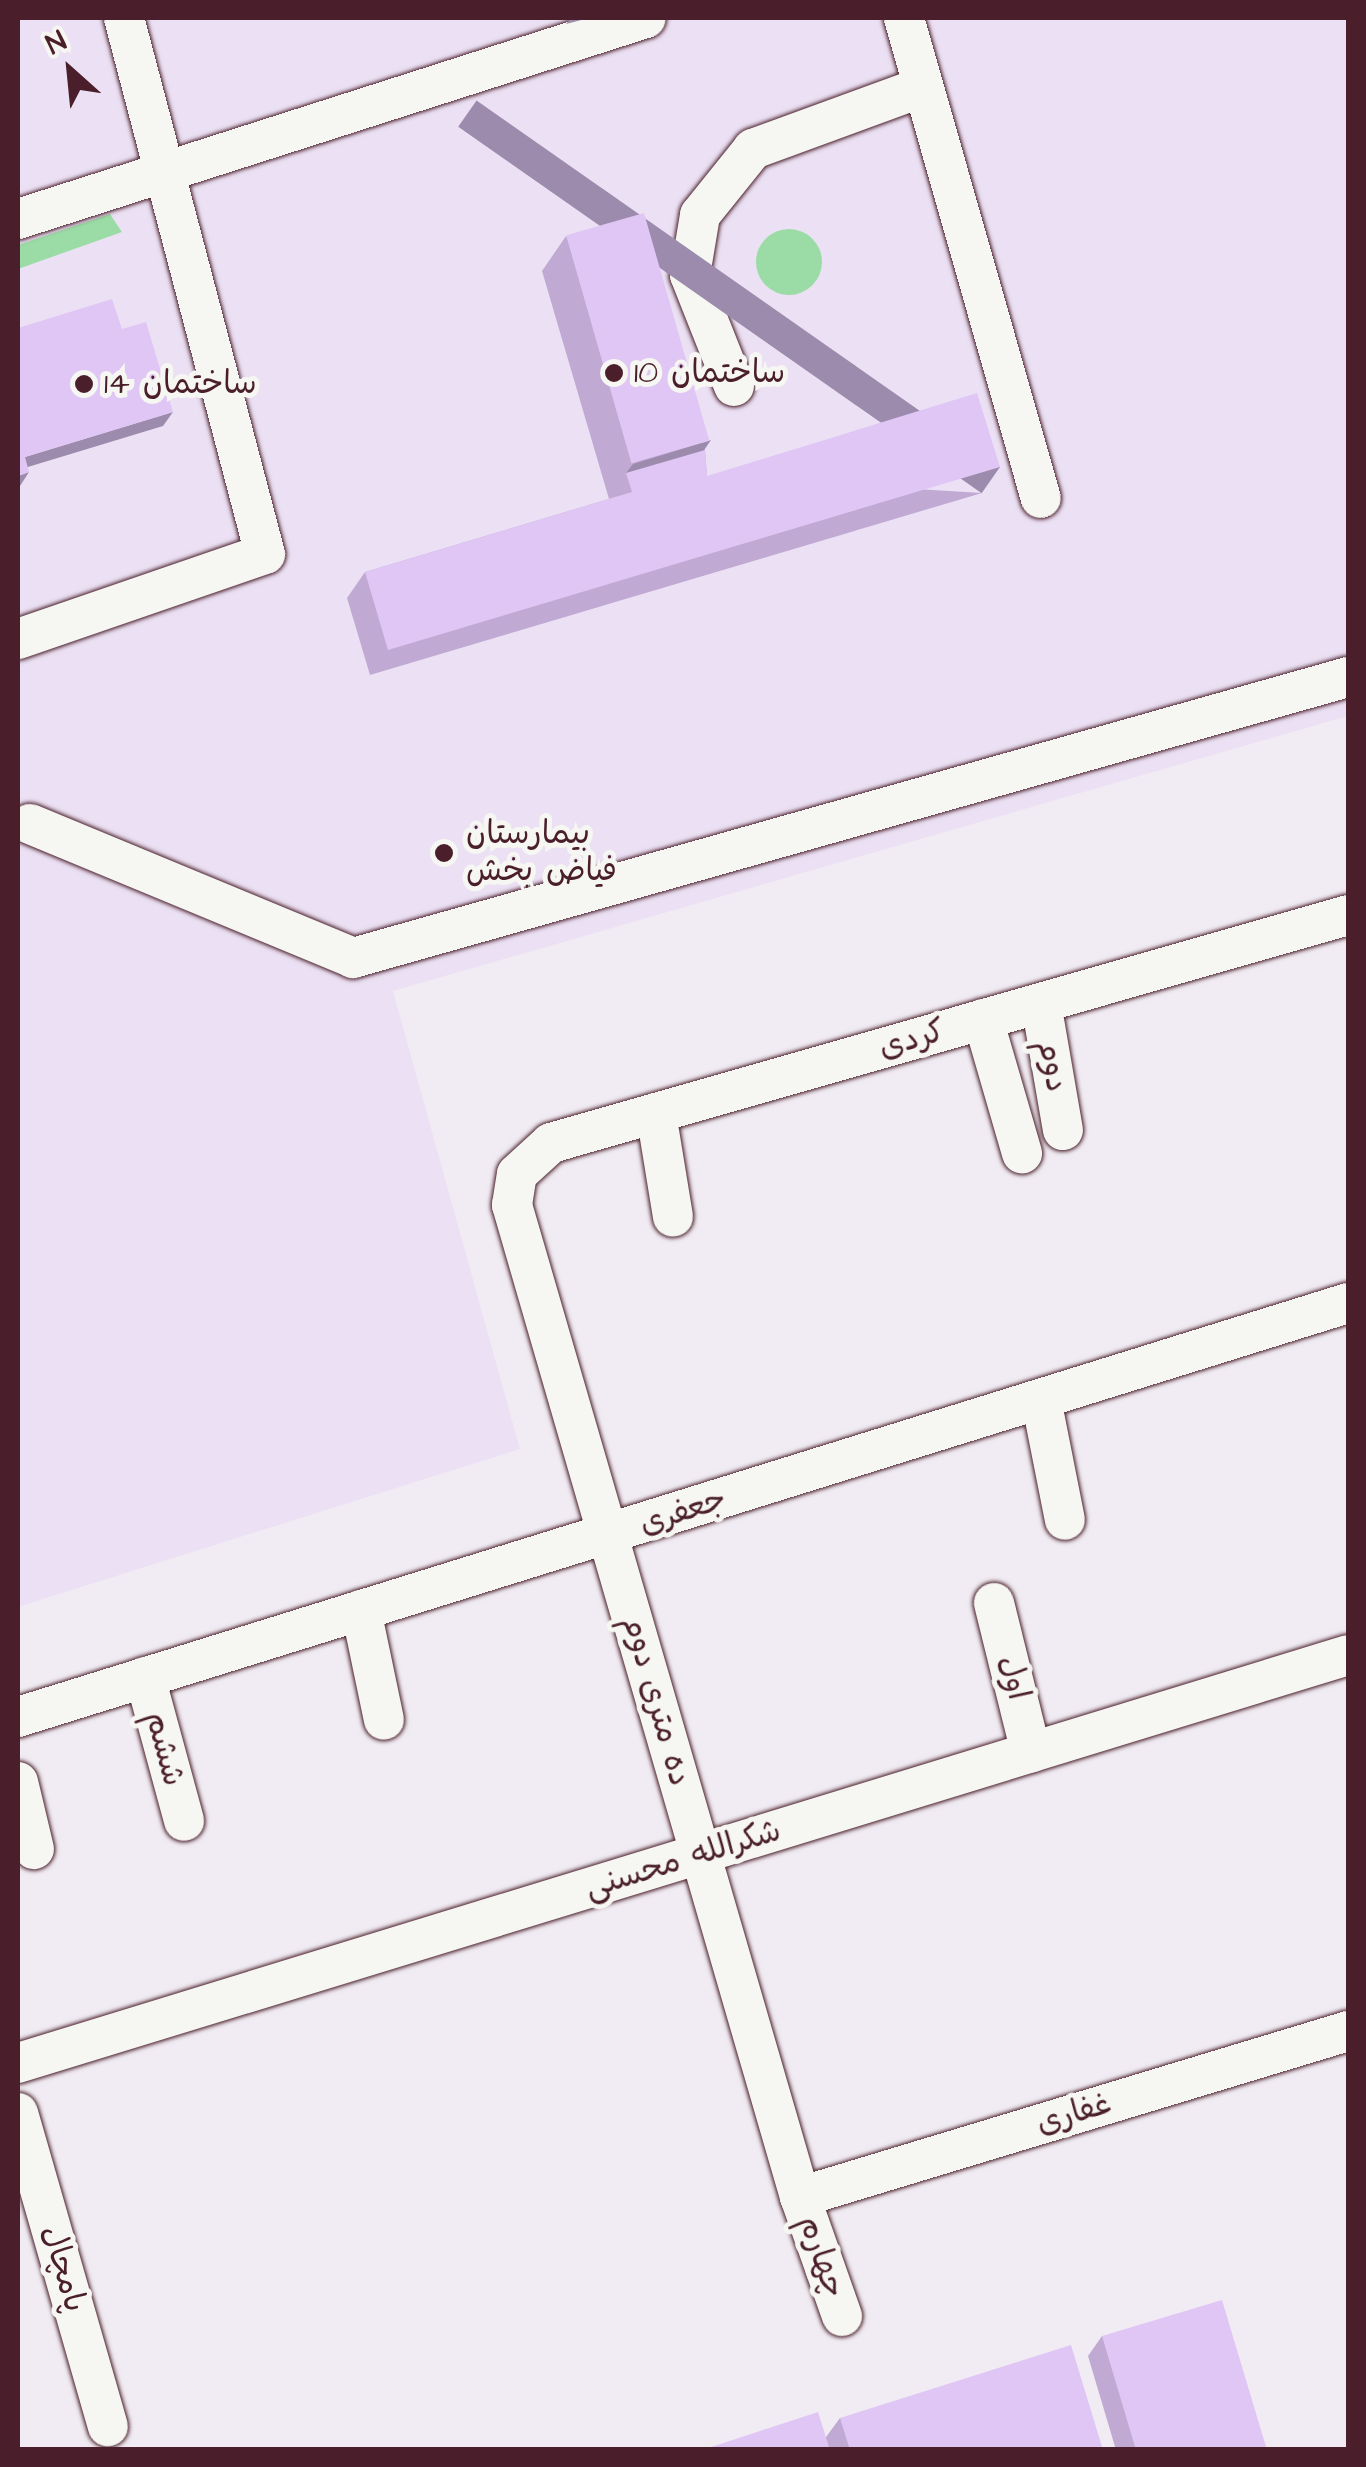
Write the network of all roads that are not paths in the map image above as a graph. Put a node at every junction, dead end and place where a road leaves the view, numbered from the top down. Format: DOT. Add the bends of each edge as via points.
graph roads {
  1 [pos="124,18"];
  2 [pos="646,18"];
  3 [pos="904,18"];
  4 [pos="538,34"];
  5 [pos="922,87"];
  6 [pos="166,167"];
  7 [pos="18,219"];
  8 [pos="734,386"];
  9 [pos="1041,498"];
  10 [pos="18,639"];
  11 [pos="1348,678"];
  12 [pos="30,824"];
  13 [pos="1348,915"];
  14 [pos="1041,1002"];
  15 [pos="984,1020"];
  16 [pos="656,1113"];
  17 [pos="1063,1130"];
  18 [pos="1022,1153"];
  19 [pos="512,1205"];
  20 [pos="672,1217"];
  21 [pos="1348,1304"];
  22 [pos="1041,1399"];
  23 [pos="1065,1520"];
  24 [pos="608,1536"];
  25 [pos="994,1602"];
  26 [pos="361,1610"];
  27 [pos="1348,1655"];
  28 [pos="145,1677"];
  29 [pos="18,1717"];
  30 [pos="384,1720"];
  31 [pos="1031,1752"];
  32 [pos="18,1782"];
  33 [pos="184,1821"];
  34 [pos="34,1849"];
  35 [pos="701,1854"];
  36 [pos="1348,2031"];
  37 [pos="18,2063"];
  38 [pos="18,2113"];
  39 [pos="800,2197"];
  40 [pos="842,2316"];
  41 [pos="108,2426"];
  1 -- 6 [label="street"];
  2 -- 4 [label="street"];
  3 -- 5 [label="street"];
  4 -- 6 [label="street"];
  5 -- 8 [label="street" via="754,149 700,215 690,276"];
  5 -- 9 [label="street"];
  6 -- 7 [label="street"];
  6 -- 10 [label="street" via="265,554"];
  11 -- 12 [label="street" via="353,958"];
  13 -- 14 [label="street, کردی"];
  14 -- 15 [label="street, کردی"];
  14 -- 17 [label="street, دوم"];
  15 -- 16 [label="street, کردی"];
  15 -- 18 [label="street"];
  16 -- 19 [label="street, کردی" via="551,1143 530,1156 517,1174"];
  16 -- 20 [label="street"];
  19 -- 24 [label="street, ده متری دوم"];
  21 -- 22 [label="street, جعفری"];
  22 -- 23 [label="street"];
  22 -- 24 [label="street, جعفری"];
  24 -- 26 [label="street, جعفری"];
  24 -- 35 [label="street, ده متری دوم"];
  25 -- 31 [label="street, اول"];
  26 -- 28 [label="street, جعفری"];
  26 -- 30 [label="street"];
  27 -- 31 [label="street, شکرالله محسنی"];
  28 -- 29 [label="street, جعفری"];
  28 -- 33 [label="street, ششم"];
  31 -- 35 [label="street, شکرالله محسنی"];
  32 -- 34 [label="street"];
  35 -- 37 [label="street, شکرالله محسنی"];
  35 -- 39 [label="street, ده متری دوم"];
  36 -- 39 [label="street, غفاری"];
  38 -- 41 [label="street, پامچال"];
  39 -- 40 [label="street, چهارم"];
}
